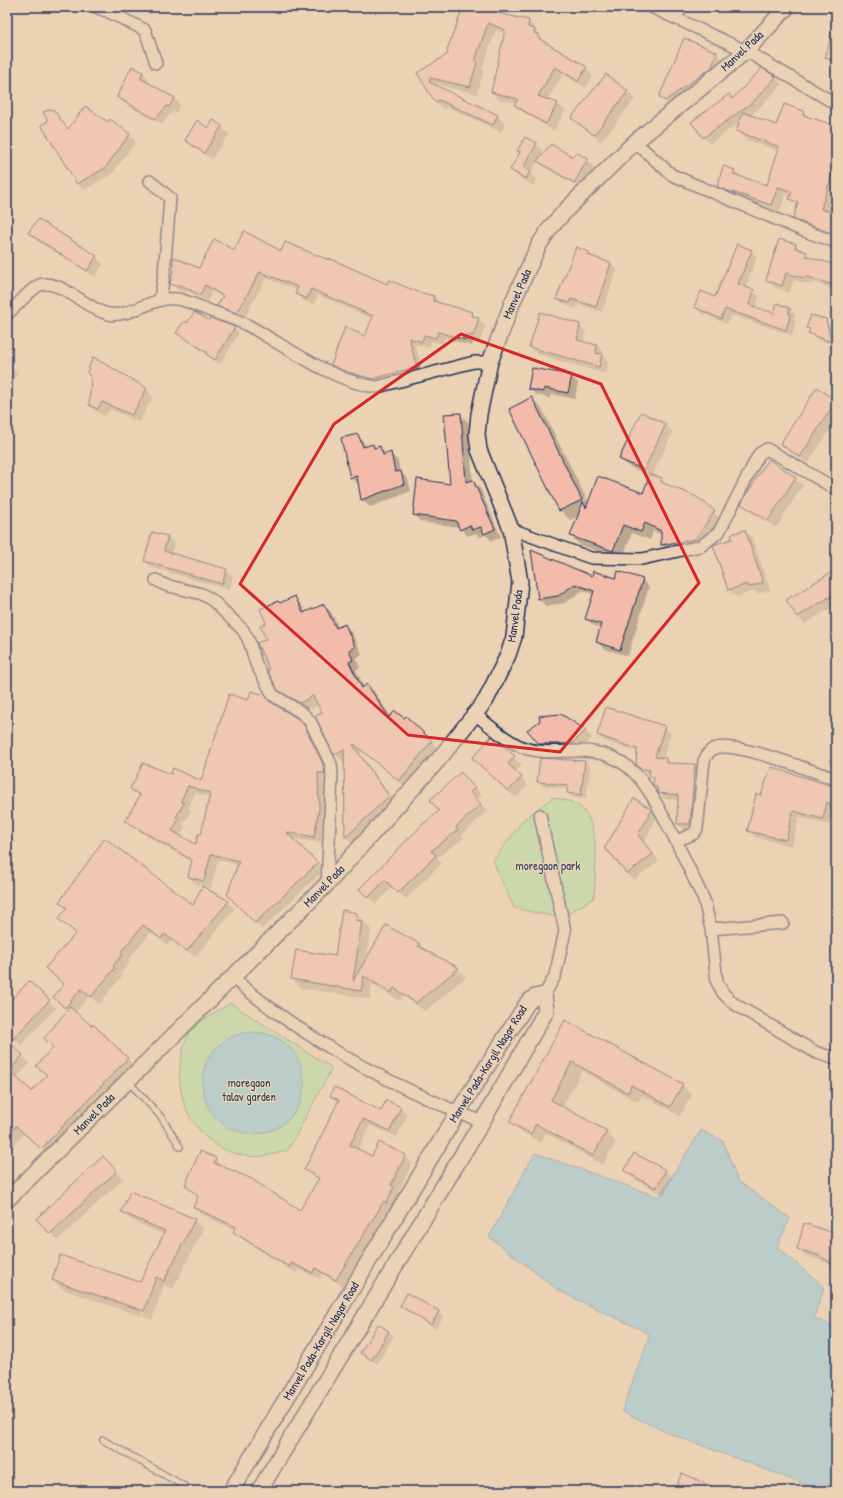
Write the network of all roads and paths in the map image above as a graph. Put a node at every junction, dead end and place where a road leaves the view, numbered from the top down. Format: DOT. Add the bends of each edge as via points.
graph roads {
  1 [pos="96,7"];
  2 [pos="651,7"];
  3 [pos="681,7"];
  4 [pos="787,7"];
  5 [pos="112,10"];
  6 [pos="676,18"];
  7 [pos="746,51"];
  8 [pos="156,63"];
  9 [pos="836,104"];
  10 [pos="635,142"];
  11 [pos="150,181"];
  12 [pos="836,242"];
  13 [pos="160,299"];
  14 [pos="7,314"];
  15 [pos="490,362"];
  16 [pos="836,489"];
  17 [pos="511,529"];
  18 [pos="156,580"];
  19 [pos="474,714"];
  20 [pos="836,779"];
  21 [pos="540,815"];
  22 [pos="676,841"];
  23 [pos="327,884"];
  24 [pos="783,923"];
  25 [pos="711,929"];
  26 [pos="232,977"];
  27 [pos="544,995"];
  28 [pos="836,1059"];
  29 [pos="128,1080"];
  30 [pos="458,1112"];
  31 [pos="482,1122"];
  32 [pos="180,1147"];
  33 [pos="7,1200"];
  34 [pos="103,1440"];
  35 [pos="193,1491"];
  36 [pos="231,1491"];
  37 [pos="259,1491"];
  1 -- 5 [label="street"];
  2 -- 6 [label="street"];
  3 -- 6 [label="street"];
  4 -- 7 [label="main road, Manvel Pada"];
  5 -- 8 [label="street" via="145,30"];
  6 -- 7 [label="street"];
  7 -- 9 [label="street"];
  7 -- 10 [label="main road, Manvel Pada"];
  10 -- 12 [label="street" via="672,175"];
  10 -- 15 [label="main road, Manvel Pada" via="551,227 513,301"];
  11 -- 13 [label="street" via="170,198"];
  13 -- 14 [label="street" via="123,313 109,314 57,286 45,284 36,287"];
  13 -- 15 [label="street" via="181,300 248,325 305,359 365,386 377,387 474,362"];
  15 -- 17 [label="main road, Manvel Pada" via="479,414 479,450"];
  16 -- 17 [label="street" via="767,449 758,454 719,532 701,546 642,559 591,558"];
  17 -- 19 [label="main road, Manvel Pada" via="520,582 514,637 486,700"];
  18 -- 23 [label="street" via="165,585 202,594 212,600 243,630 256,664 273,695 310,721 331,764"];
  19 -- 22 [label="street" via="523,748 594,751 612,756 630,768 645,783"];
  19 -- 23 [label="main road, Manvel Pada" via="439,759"];
  20 -- 22 [label="street" via="747,750 714,748 708,752 704,761 697,829 693,834"];
  21 -- 27 [label="street" via="565,931 555,976"];
  22 -- 25 [label="street" via="704,900"];
  23 -- 26 [label="main road, Manvel Pada"];
  24 -- 25 [label="street"];
  25 -- 28 [label="street" via="717,982 723,993 733,1003 808,1048"];
  26 -- 29 [label="main road, Manvel Pada"];
  26 -- 30 [label="street" via="256,998 339,1054"];
  27 -- 30 [label="main road, Manvel Pada-Kargil Nagar Road" via="534,997 528,1002"];
  27 -- 31 [label="main road, Manvel Pada-Kargil Nagar Road" via="546,1010"];
  29 -- 32 [label="lane" via="162,1118"];
  29 -- 33 [label="main road, Manvel Pada"];
  30 -- 31 [label="street"];
  30 -- 36 [label="main road, Manvel Pada-Kargil Nagar Road"];
  31 -- 37 [label="main road, Manvel Pada-Kargil Nagar Road"];
  34 -- 35 [label="lane"];
}
